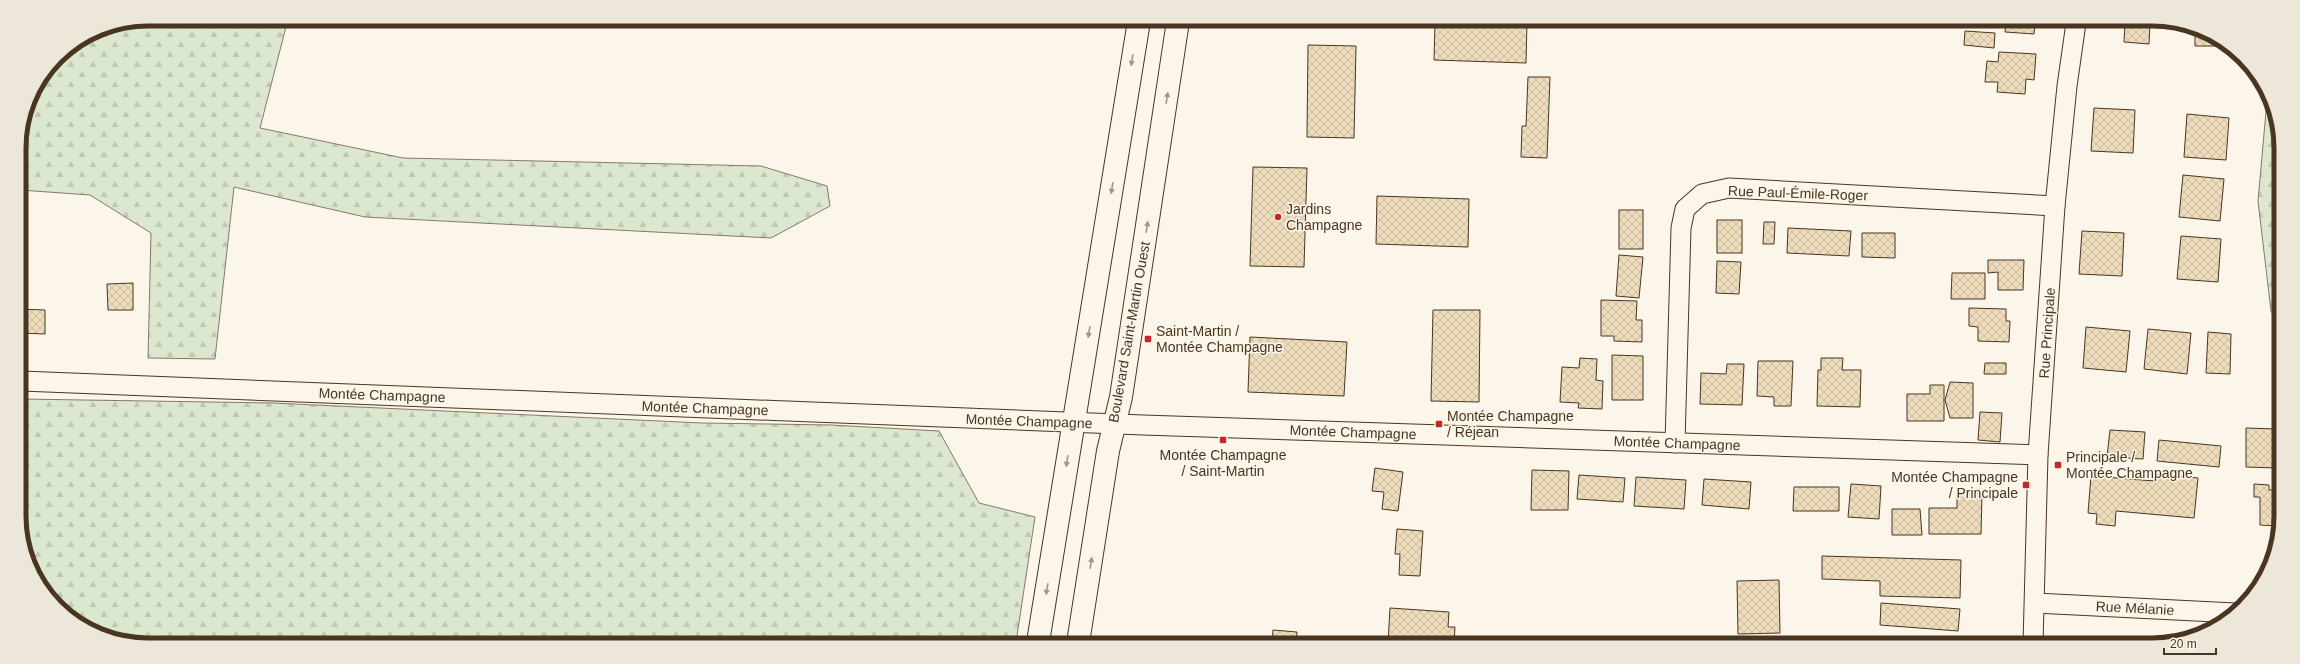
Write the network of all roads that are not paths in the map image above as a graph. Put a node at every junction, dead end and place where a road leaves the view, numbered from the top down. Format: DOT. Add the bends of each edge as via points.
graph roads {
  1 [pos="1138,26"];
  2 [pos="1178,26"];
  3 [pos="2076,26"];
  4 [pos="2055,206"];
  5 [pos="26,381"];
  6 [pos="1074,422"];
  7 [pos="1114,424"];
  8 [pos="1675,443"];
  9 [pos="2038,455"];
  10 [pos="2035,603"];
  11 [pos="2227,613"];
  12 [pos="1039,638"];
  13 [pos="1079,638"];
  14 [pos="2033,638"];
  1 -- 6 [label="main road, one-way"];
  7 -- 2 [label="main road, Boulevard Saint-Martin Ouest, one-way" via="1121,397"];
  3 -- 4 [label="street, Rue Principale"];
  4 -- 8 [label="street, Rue Paul-Émile-Roger" via="1729,188 1702,194 1685,209 1681,228"];
  4 -- 9 [label="street, Rue Principale"];
  5 -- 6 [label="street, Montée Champagne"];
  6 -- 7 [label="street, Montée Champagne"];
  6 -- 12 [label="main road, one-way"];
  7 -- 8 [label="street, Montée Champagne"];
  13 -- 7 [label="main road, Boulevard Saint-Martin Ouest, one-way"];
  8 -- 9 [label="street, Montée Champagne"];
  9 -- 10 [label="street, Rue Principale"];
  10 -- 11 [label="street, Rue Mélanie"];
  10 -- 14 [label="street, Rue Principale"];
}
